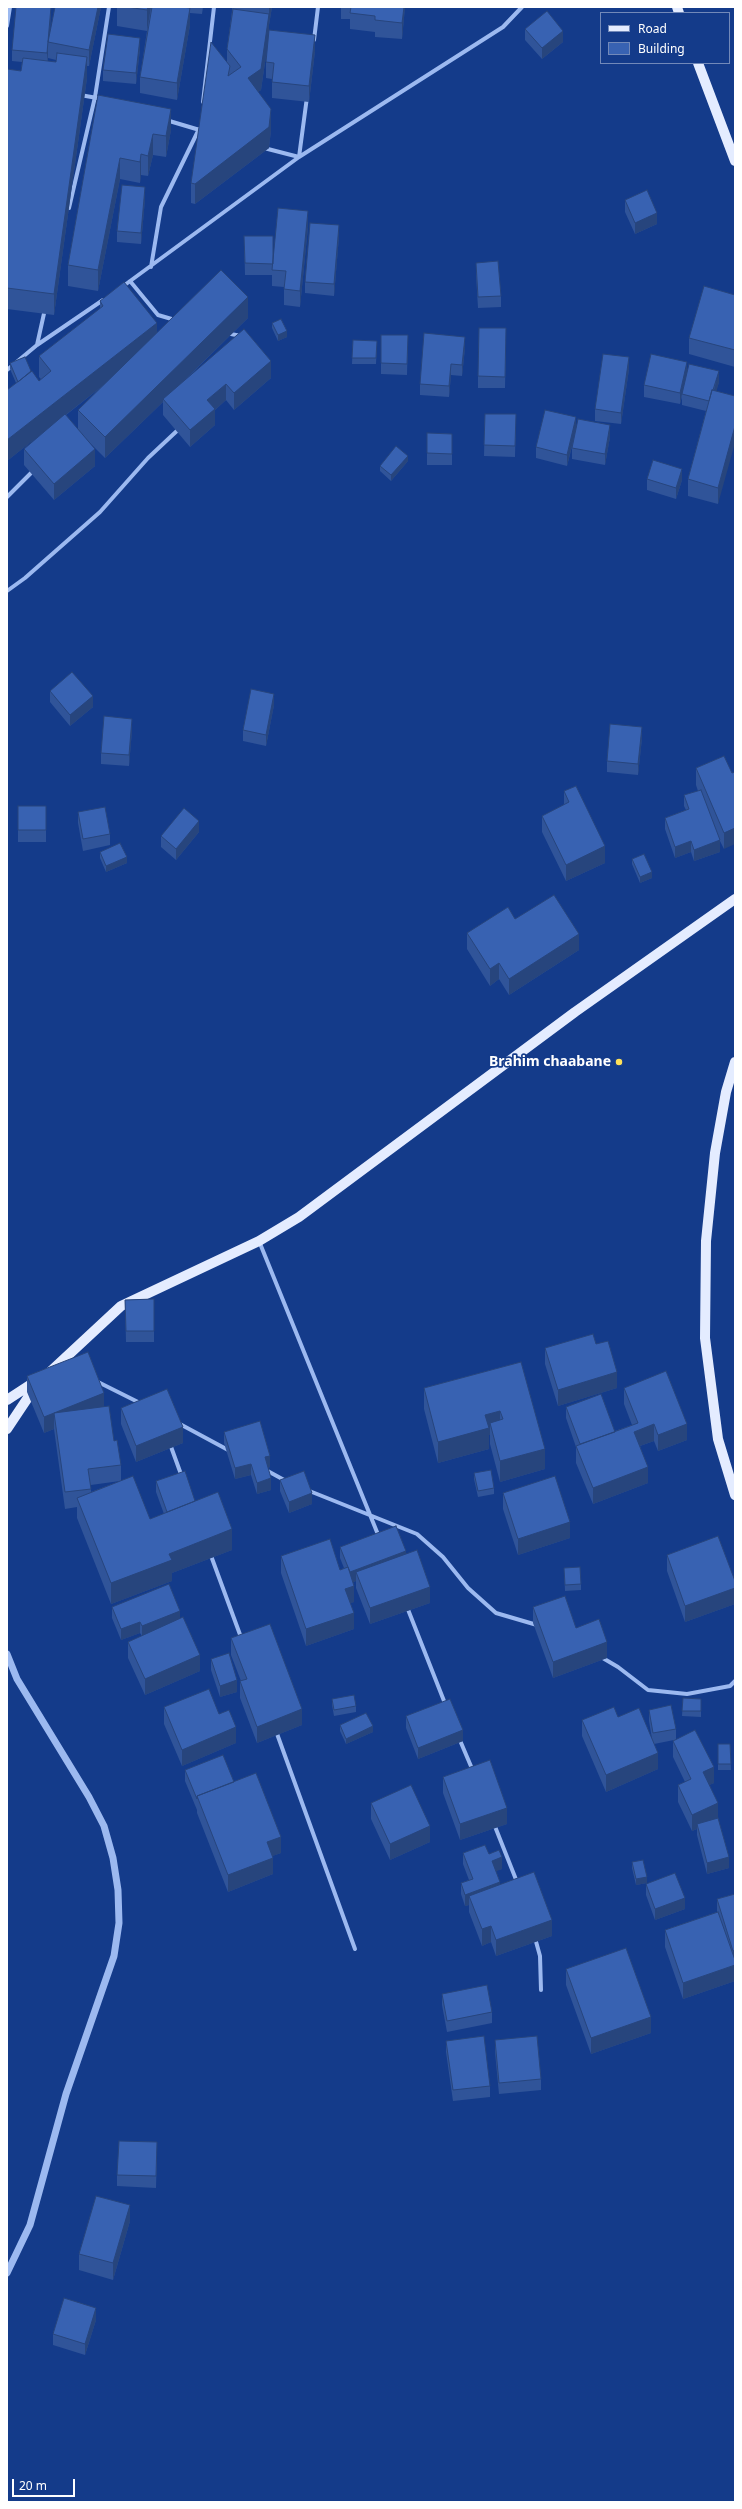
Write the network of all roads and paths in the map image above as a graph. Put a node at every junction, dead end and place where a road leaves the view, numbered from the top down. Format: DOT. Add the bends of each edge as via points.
graph roads {
  1 [pos="10,7"];
  2 [pos="109,7"];
  3 [pos="214,7"];
  4 [pos="318,7"];
  5 [pos="522,7"];
  6 [pos="7,26"];
  7 [pos="313,46"];
  8 [pos="698,64"];
  9 [pos="73,93"];
  10 [pos="307,94"];
  11 [pos="95,97"];
  12 [pos="108,99"];
  13 [pos="202,107"];
  14 [pos="161,119"];
  15 [pos="200,122"];
  16 [pos="199,130"];
  17 [pos="206,132"];
  18 [pos="261,147"];
  19 [pos="299,157"];
  20 [pos="735,161"];
  21 [pos="67,213"];
  22 [pos="151,267"];
  23 [pos="130,281"];
  24 [pos="117,290"];
  25 [pos="105,298"];
  26 [pos="46,306"];
  27 [pos="181,321"];
  28 [pos="218,331"];
  29 [pos="247,337"];
  30 [pos="37,345"];
  31 [pos="7,370"];
  32 [pos="182,425"];
  33 [pos="36,468"];
  34 [pos="7,497"];
  35 [pos="7,591"];
  36 [pos="735,900"];
  37 [pos="735,1062"];
  38 [pos="259,1241"];
  39 [pos="40,1379"];
  40 [pos="93,1379"];
  41 [pos="7,1400"];
  42 [pos="146,1406"];
  43 [pos="173,1420"];
  44 [pos="7,1429"];
  45 [pos="167,1436"];
  46 [pos="235,1453"];
  47 [pos="262,1468"];
  48 [pos="184,1480"];
  49 [pos="290,1482"];
  50 [pos="303,1488"];
  51 [pos="735,1495"];
  52 [pos="371,1517"];
  53 [pos="380,1539"];
  54 [pos="208,1547"];
  55 [pos="403,1598"];
  56 [pos="546,1628"];
  57 [pos="244,1644"];
  58 [pos="7,1654"];
  59 [pos="598,1656"];
  60 [pos="735,1681"];
  61 [pos="448,1709"];
  62 [pos="274,1726"];
  63 [pos="456,1731"];
  64 [pos="474,1775"];
  65 [pos="492,1819"];
  66 [pos="518,1885"];
  67 [pos="534,1935"];
  68 [pos="355,1949"];
  69 [pos="541,1990"];
  70 [pos="7,2273"];
  1 -- 6 [label="street"];
  2 -- 11 [label="street"];
  3 -- 13 [label="street"];
  4 -- 7 [label="street"];
  5 -- 19 [label="street" via="503,27"];
  8 -- 20 [label="main road"];
  9 -- 11 [label="street"];
  10 -- 19 [label="street"];
  11 -- 12 [label="street"];
  11 -- 21 [label="street"];
  14 -- 16 [label="street"];
  15 -- 16 [label="street"];
  16 -- 17 [label="street"];
  16 -- 22 [label="street" via="161,207"];
  18 -- 19 [label="street"];
  19 -- 22 [label="street"];
  22 -- 23 [label="street"];
  23 -- 24 [label="street"];
  23 -- 27 [label="street" via="158,315"];
  25 -- 30 [label="street"];
  26 -- 30 [label="street"];
  28 -- 29 [label="street"];
  30 -- 31 [label="street"];
  32 -- 35 [label="street" via="148,458 100,512 26,578"];
  33 -- 34 [label="street"];
  36 -- 38 [label="main road" via="575,1012 299,1217"];
  37 -- 51 [label="main road" via="726,1092 715,1153 706,1242 705,1331 718,1439"];
  38 -- 39 [label="main road" via="121,1306 63,1364"];
  38 -- 52 [label="street"];
  39 -- 41 [label="main road"];
  39 -- 44 [label="main road"];
  40 -- 42 [label="street"];
  43 -- 46 [label="street"];
  45 -- 48 [label="street"];
  47 -- 49 [label="street"];
  50 -- 52 [label="street"];
  52 -- 53 [label="street"];
  52 -- 56 [label="street" via="417,1534 443,1557 468,1588 496,1613"];
  54 -- 57 [label="street"];
  55 -- 61 [label="street"];
  58 -- 70 [label="street" via="24,1691 104,1826 116,1877 119,1923 114,1956 66,2094 30,2225"];
  59 -- 60 [label="street" via="618,1667 648,1690 687,1694 730,1686"];
  62 -- 68 [label="street"];
  63 -- 64 [label="street"];
  65 -- 66 [label="street"];
  67 -- 69 [label="street" via="540,1956"];
}
